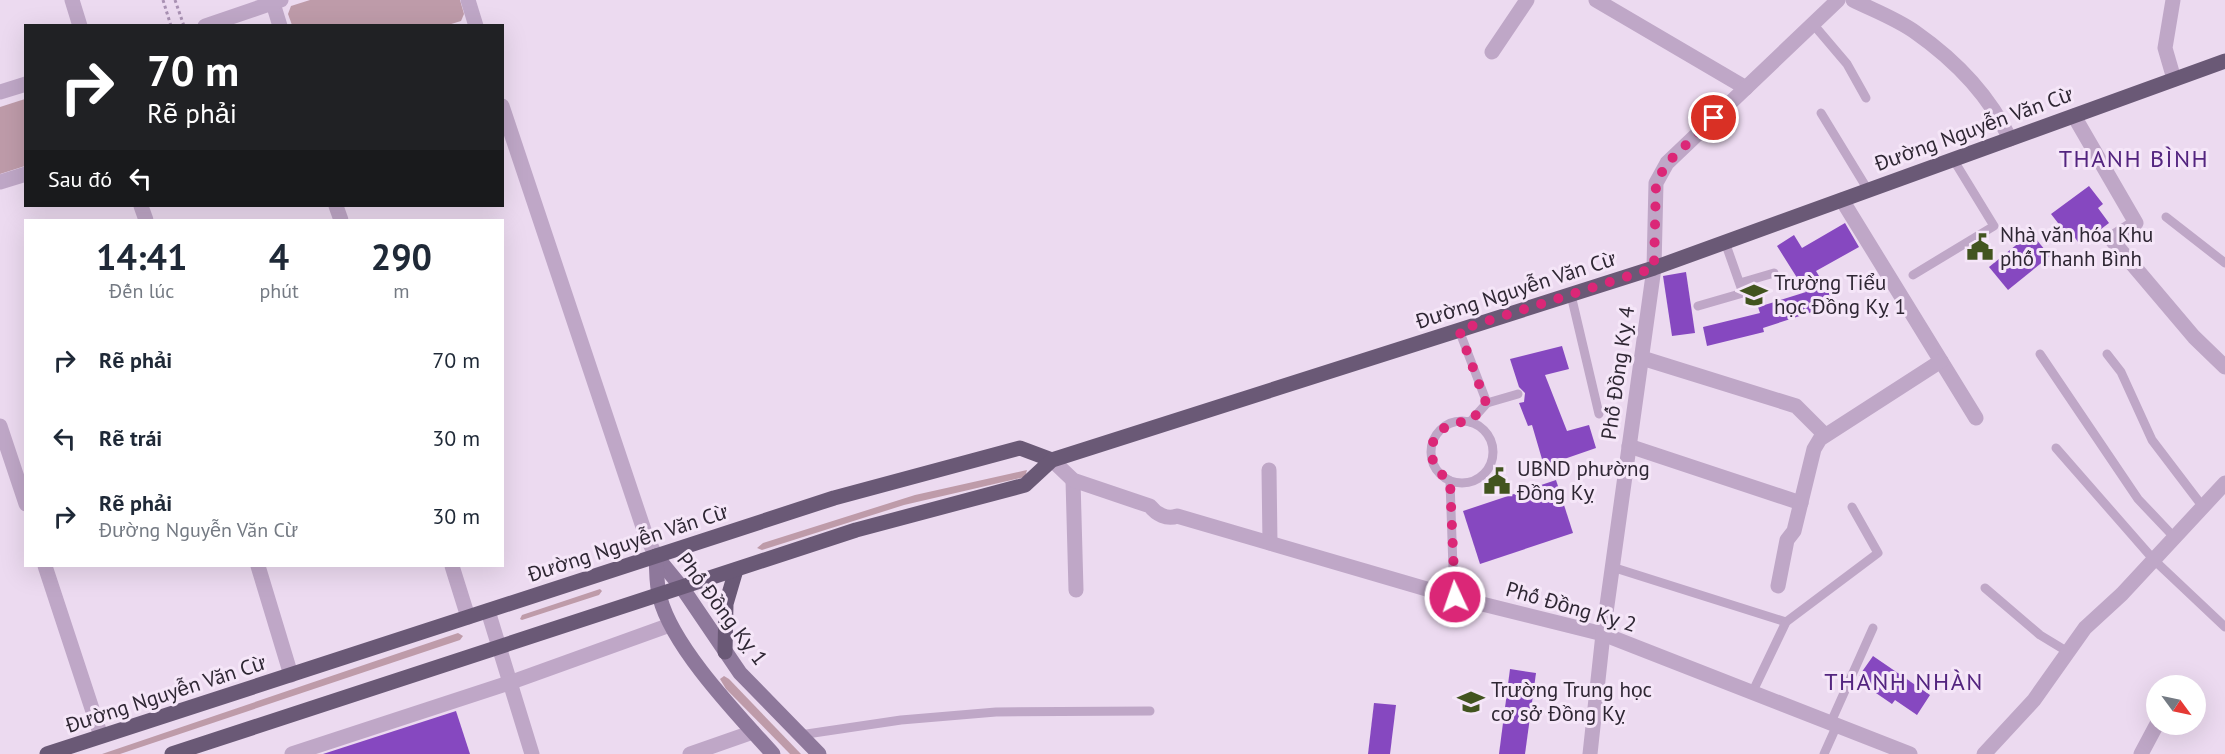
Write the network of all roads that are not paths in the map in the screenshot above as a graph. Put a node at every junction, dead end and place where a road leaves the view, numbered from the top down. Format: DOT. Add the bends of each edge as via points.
graph roads {
  1 [pos="72,0"];
  2 [pos="468,0"];
  3 [pos="1527,0"];
  4 [pos="1596,0"];
  5 [pos="1838,0"];
  6 [pos="1853,0"];
  7 [pos="2173,0"];
  8 [pos="275,1"];
  9 [pos="79,24"];
  10 [pos="211,24"];
  11 [pos="280,24"];
  12 [pos="475,24"];
  13 [pos="1813,24"];
  14 [pos="1492,52"];
  15 [pos="2225,61"];
  16 [pos="2174,80"];
  17 [pos="24,85"];
  18 [pos="1746,88"];
  19 [pos="0,92"];
  20 [pos="1866,98"];
  21 [pos="504,112"];
  22 [pos="1821,113"];
  23 [pos="2074,116"];
  24 [pos="2010,139"];
  25 [pos="1953,159"];
  26 [pos="24,175"];
  27 [pos="0,182"];
  28 [pos="1868,190"];
  29 [pos="1842,200"];
  30 [pos="2166,217"];
  31 [pos="1725,242"];
  32 [pos="2225,263"];
  33 [pos="1654,268"];
  34 [pos="1774,273"];
  35 [pos="1913,275"];
  36 [pos="1740,283"];
  37 [pos="1571,295"];
  38 [pos="1698,306"];
  39 [pos="1459,330"];
  40 [pos="2040,354"];
  41 [pos="2107,354"];
  42 [pos="1641,357"];
  43 [pos="1941,361"];
  44 [pos="2225,367"];
  45 [pos="1518,394"];
  46 [pos="1486,403"];
  47 [pos="1599,414"];
  48 [pos="1976,418"];
  49 [pos="1470,422"];
  50 [pos="0,426"];
  51 [pos="1825,435"];
  52 [pos="1629,446"];
  53 [pos="2056,448"];
  54 [pos="1053,460"];
  55 [pos="1269,470"];
  56 [pos="1073,480"];
  57 [pos="1450,481"];
  58 [pos="2223,488"];
  59 [pos="24,498"];
  60 [pos="1801,503"];
  61 [pos="1852,507"];
  62 [pos="2203,507"];
  63 [pos="2174,537"];
  64 [pos="1270,543"];
  65 [pos="656,556"];
  66 [pos="2154,560"];
  67 [pos="45,567"];
  68 [pos="258,567"];
  69 [pos="452,567"];
  70 [pos="1612,567"];
  71 [pos="736,570"];
  72 [pos="1778,586"];
  73 [pos="1985,588"];
  74 [pos="683,589"];
  75 [pos="1076,590"];
  76 [pos="659,595"];
  77 [pos="1455,597"];
  78 [pos="488,611"];
  79 [pos="468,617"];
  80 [pos="1786,622"];
  81 [pos="670,625"];
  82 [pos="2225,627"];
  83 [pos="1873,628"];
  84 [pos="1603,634"];
  85 [pos="498,645"];
  86 [pos="725,652"];
  87 [pos="2068,652"];
  88 [pos="291,675"];
  89 [pos="509,683"];
  90 [pos="1753,691"];
  91 [pos="1150,711"];
  92 [pos="1834,723"];
  93 [pos="753,732"];
  94 [pos="800,735"];
  95 [pos="2151,735"];
  96 [pos="101,736"];
  97 [pos="47,754"];
  98 [pos="172,754"];
  99 [pos="292,754"];
  100 [pos="532,754"];
  101 [pos="690,754"];
  102 [pos="773,754"];
  103 [pos="819,754"];
  104 [pos="1590,754"];
  105 [pos="1824,754"];
  106 [pos="1910,754"];
  107 [pos="1984,754"];
  108 [pos="2141,754"];
  1 -- 9 [label="street"];
  2 -- 12 [label="street"];
  3 -- 14 [label="street"];
  4 -- 18 [label="street"];
  5 -- 13 [label="street, Phố Đồng Kỵ 4"];
  6 -- 24 [label="street" via="1915,32 1969,77"];
  7 -- 16 [label="street" via="2165,48"];
  8 -- 10 [label="street"];
  8 -- 11 [label="street"];
  13 -- 18 [label="street, Phố Đồng Kỵ 4"];
  13 -- 20 [label="lane" via="1847,64"];
  15 -- 16 [label="main road, Đường Nguyễn Văn Cừ"];
  16 -- 23 [label="main road, Đường Nguyễn Văn Cừ"];
  17 -- 19 [label="street"];
  18 -- 33 [label="street, Phố Đồng Kỵ 4" via="1667,163 1656,183"];
  21 -- 65 [label="street"];
  22 -- 28 [label="lane"];
  23 -- 24 [label="main road, Đường Nguyễn Văn Cừ"];
  23 -- 44 [label="street" via="2136,223 2111,239 2194,338"];
  24 -- 25 [label="main road, Đường Nguyễn Văn Cừ"];
  25 -- 28 [label="main road, Đường Nguyễn Văn Cừ"];
  25 -- 35 [label="lane" via="1994,226"];
  26 -- 27 [label="street"];
  28 -- 29 [label="main road, Đường Nguyễn Văn Cừ"];
  29 -- 31 [label="main road, Đường Nguyễn Văn Cừ"];
  29 -- 43 [label="street"];
  30 -- 32 [label="lane"];
  31 -- 33 [label="main road, Đường Nguyễn Văn Cừ"];
  31 -- 36 [label="lane"];
  33 -- 37 [label="main road, Đường Nguyễn Văn Cừ"];
  33 -- 42 [label="street, Phố Đồng Kỵ 4"];
  34 -- 36 [label="lane"];
  36 -- 38 [label="lane" via="1743,293"];
  37 -- 39 [label="main road, Đường Nguyễn Văn Cừ"];
  37 -- 47 [label="lane"];
  39 -- 46 [label="lane"];
  39 -- 54 [label="main road, Đường Nguyễn Văn Cừ"];
  40 -- 63 [label="lane" via="2138,499"];
  41 -- 62 [label="lane" via="2121,372 2152,440"];
  42 -- 51 [label="street" via="1796,406"];
  42 -- 52 [label="street, Phố Đồng Kỵ 4"];
  43 -- 48 [label="street"];
  43 -- 51 [label="street"];
  45 -- 46 [label="lane"];
  46 -- 49 [label="lane"];
  49 -- 57 [label="lane" via="1449,424 1435,438 1432,458"];
  49 -- 57 [label="lane" via="1487,432 1492,441 1492,462 1480,478"];
  50 -- 59 [label="street"];
  51 -- 60 [label="street" via="1814,449"];
  52 -- 60 [label="street"];
  52 -- 70 [label="street, Phố Đồng Kỵ 4"];
  53 -- 66 [label="lane"];
  54 -- 56 [label="street, Phố Đồng Kỵ 2"];
  54 -- 65 [label="main road, Đường Nguyễn Văn Cừ" via="1020,448 834,498"];
  54 -- 71 [label="main road, Đường Nguyễn Văn Cừ" via="1025,485 930,509"];
  55 -- 64 [label="street"];
  56 -- 64 [label="street, Phố Đồng Kỵ 2" via="1150,506 1166,506 1177,516"];
  56 -- 75 [label="street"];
  57 -- 77 [label="lane"];
  58 -- 62 [label="street"];
  60 -- 72 [label="street" via="1794,531 1787,540"];
  61 -- 80 [label="lane" via="1878,553"];
  62 -- 63 [label="street"];
  63 -- 66 [label="street"];
  64 -- 77 [label="street, Phố Đồng Kỵ 2"];
  65 -- 74 [label="main road, Phố Đồng Kỵ 1"];
  65 -- 76 [label="main road, Phố Đồng Kỵ 1"];
  65 -- 78 [label="main road, Đường Nguyễn Văn Cừ"];
  66 -- 82 [label="lane"];
  66 -- 87 [label="street" via="2085,627"];
  67 -- 96 [label="street"];
  68 -- 88 [label="street"];
  69 -- 79 [label="street"];
  70 -- 80 [label="lane"];
  70 -- 84 [label="street, Phố Đồng Kỵ 4"];
  71 -- 74 [label="main road, Đường Nguyễn Văn Cừ"];
  71 -- 86 [label="main road" via="727,601"];
  73 -- 87 [label="lane" via="2040,635"];
  74 -- 76 [label="main road, Đường Nguyễn Văn Cừ"];
  74 -- 86 [label="main road, Phố Đồng Kỵ 1"];
  76 -- 81 [label="main road, Phố Đồng Kỵ 1"];
  76 -- 85 [label="main road, Đường Nguyễn Văn Cừ"];
  77 -- 84 [label="street, Phố Đồng Kỵ 2"];
  78 -- 79 [label="main road, Đường Nguyễn Văn Cừ"];
  78 -- 85 [label="street"];
  79 -- 88 [label="main road, Đường Nguyễn Văn Cừ"];
  80 -- 90 [label="lane"];
  81 -- 89 [label="street"];
  81 -- 93 [label="main road, Phố Đồng Kỵ 1"];
  83 -- 92 [label="lane"];
  84 -- 90 [label="street, Phố Đồng Kỵ 2"];
  84 -- 104 [label="street, Phố Đồng Kỵ 4"];
  85 -- 89 [label="street"];
  85 -- 98 [label="main road, Đường Nguyễn Văn Cừ"];
  86 -- 94 [label="main road, Phố Đồng Kỵ 1"];
  87 -- 107 [label="street" via="2034,700"];
  88 -- 96 [label="main road, Đường Nguyễn Văn Cừ"];
  89 -- 99 [label="street"];
  89 -- 100 [label="street"];
  90 -- 92 [label="street, Phố Đồng Kỵ 2"];
  91 -- 94 [label="lane" via="996,712 901,720"];
  92 -- 105 [label="lane"];
  92 -- 106 [label="street, Phố Đồng Kỵ 2"];
  93 -- 101 [label="street"];
  93 -- 102 [label="main road, Phố Đồng Kỵ 1"];
  94 -- 103 [label="main road, Phố Đồng Kỵ 1"];
  95 -- 108 [label="street"];
  96 -- 97 [label="main road, Đường Nguyễn Văn Cừ"];
}
